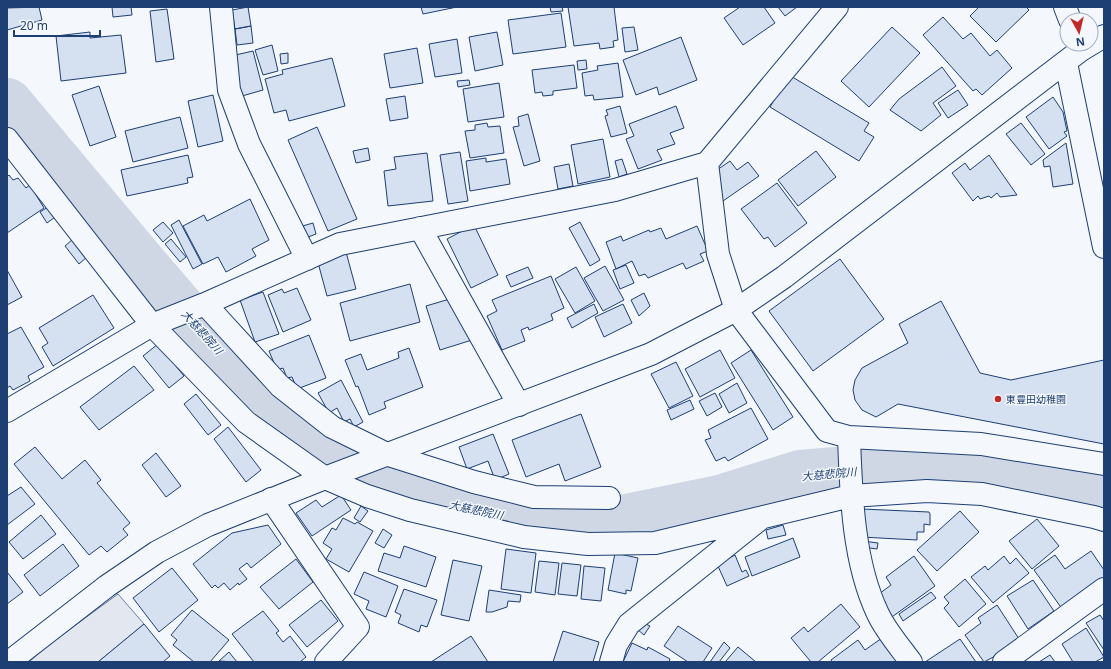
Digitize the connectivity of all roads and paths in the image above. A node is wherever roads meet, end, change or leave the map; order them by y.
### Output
1 (221, 7) edge
2 (838, 7) edge
3 (1076, 52) edge
4 (7, 139) edge
5 (707, 163) junction
6 (420, 228) junction
7 (1104, 247) edge
8 (307, 259) junction
9 (205, 304) junction
10 (736, 310) junction
11 (152, 325) junction
12 (519, 405) junction
13 (7, 411) edge
14 (849, 437) junction
15 (389, 455) junction
16 (1104, 464) edge
17 (324, 478) junction
18 (851, 496) junction
19 (609, 498) dead end
20 (271, 499) junction
21 (764, 516) junction
22 (1104, 520) edge
23 (1104, 589) edge
24 (9, 662) edge
25 (326, 662) edge
26 (611, 662) edge
27 (911, 662) edge
28 (1004, 662) edge

1 - 8 street
2 - 5 street
3 - 7 street
3 - 10 street
4 - 11 street
5 - 6 street
5 - 10 street
6 - 8 street
6 - 12 street
8 - 9 street
9 - 11 street
9 - 15 street
10 - 12 street
10 - 14 street
11 - 13 street
11 - 17 street
12 - 15 street
14 - 16 street
14 - 18 street
15 - 17 street
15 - 19 street
17 - 20 street
17 - 21 street
18 - 21 street
18 - 22 street
18 - 27 street
20 - 24 street
20 - 25 street
21 - 26 street
23 - 28 street

